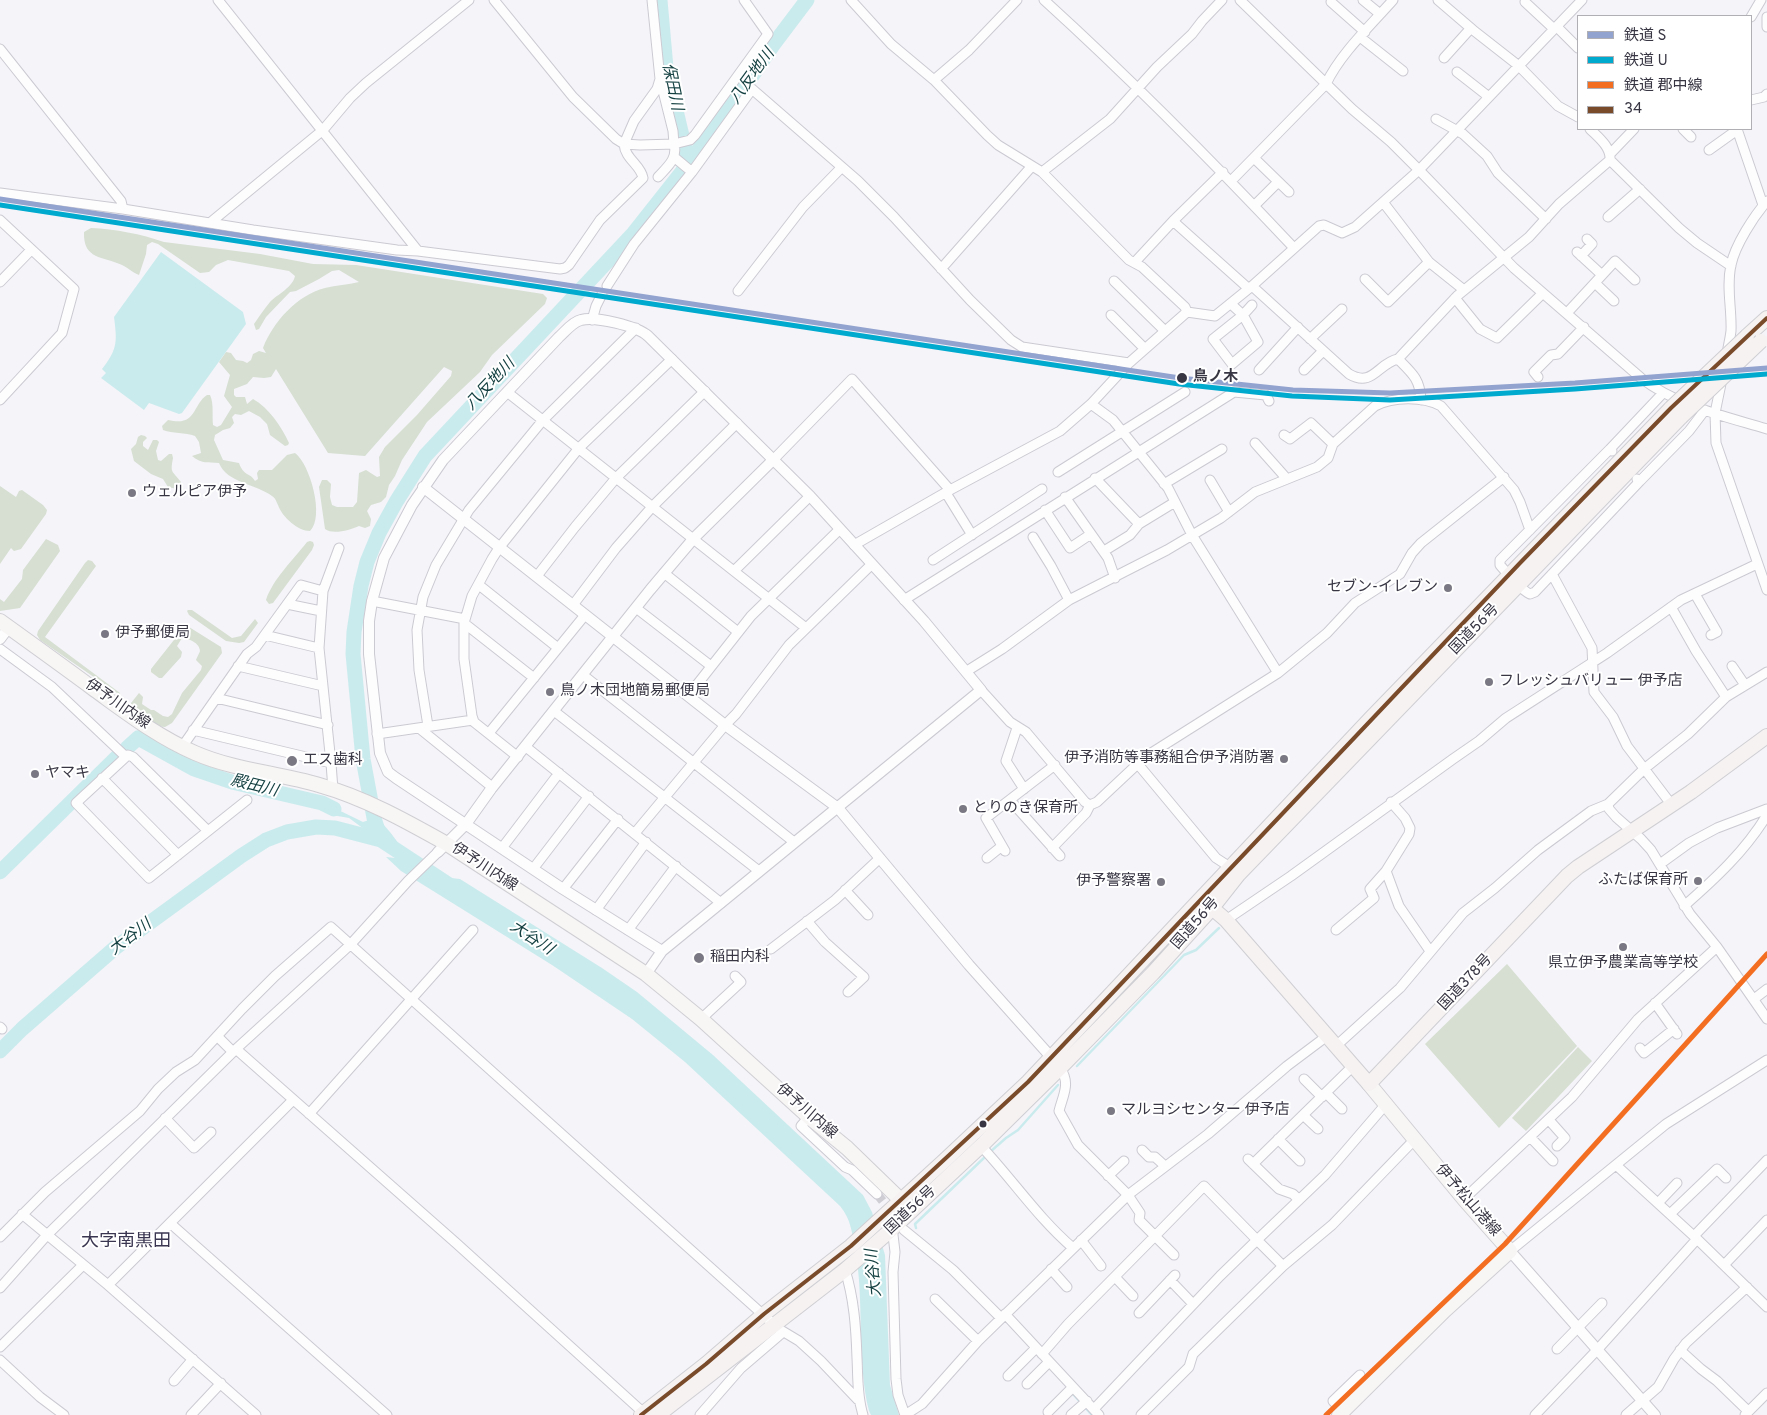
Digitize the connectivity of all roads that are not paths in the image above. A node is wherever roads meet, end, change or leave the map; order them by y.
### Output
1 (218, 0) edge
2 (469, 0) edge
3 (494, 0) edge
4 (652, 0) edge
5 (744, 0) edge
6 (851, 0) edge
7 (1017, 0) edge
8 (1044, 0) edge
9 (1222, 0) edge
10 (1240, 0) edge
11 (1363, 0) edge
12 (1393, 0) edge
13 (1438, 0) edge
14 (1582, 0) edge
15 (1761, 0) edge
16 (1331, 2) dead end
17 (1525, 2) dead end
18 (1380, 14) junction
19 (1752, 15) edge
20 (1767, 17) edge
21 (1767, 27) edge
22 (1470, 28) junction
23 (1556, 28) junction
24 (1363, 34) junction
25 (1577, 47) edge
26 (0, 48) edge
27 (1444, 58) dead end
28 (1519, 66) junction
29 (1403, 70) dead end
30 (1457, 72) dead end
31 (660, 79) junction
32 (934, 80) junction
33 (1326, 84) junction
34 (1138, 89) junction
35 (1767, 94) edge
36 (1489, 97) junction
37 (1752, 100) edge
38 (1577, 116) edge
39 (1436, 120) dead end
40 (323, 130) junction
41 (1458, 130) junction
42 (1591, 130) edge
43 (1633, 130) edge
44 (1684, 130) edge
45 (1737, 130) edge
46 (1690, 137) dead end
47 (624, 144) junction
48 (674, 144) junction
49 (1709, 150) dead end
50 (1610, 156) junction
51 (1254, 158) junction
52 (678, 160) junction
53 (1032, 166) junction
54 (842, 167) junction
55 (1419, 170) junction
56 (691, 171) junction
57 (1042, 172) junction
58 (1222, 172) junction
59 (658, 177) dead end
60 (1231, 180) junction
61 (1278, 182) junction
62 (1640, 189) junction
63 (1289, 192) dead end
64 (0, 193) edge
65 (1383, 202) junction
66 (1254, 206) junction
67 (1764, 207) edge
68 (123, 208) junction
69 (1608, 217) dead end
70 (1546, 219) junction
71 (0, 220) edge
72 (1173, 221) junction
73 (211, 222) junction
74 (1587, 239) dead end
75 (1294, 248) junction
76 (31, 250) junction
77 (418, 251) junction
78 (1504, 258) junction
79 (1135, 262) junction
80 (1429, 262) junction
81 (1730, 266) junction
82 (941, 269) junction
83 (1602, 275) junction
84 (1365, 279) dead end
85 (1635, 280) dead end
86 (1114, 281) dead end
87 (0, 282) edge
88 (1595, 283) junction
89 (1250, 287) junction
90 (1464, 290) junction
91 (738, 291) dead end
92 (1543, 293) junction
93 (1455, 298) junction
94 (1614, 301) dead end
95 (1231, 304) junction
96 (1252, 305) dead end
97 (1342, 309) dead end
98 (1187, 312) junction
99 (1567, 313) junction
100 (1111, 315) dead end
101 (1243, 315) junction
102 (1767, 318) edge
103 (592, 320) junction
104 (1298, 327) junction
105 (636, 328) junction
106 (1584, 328) junction
107 (1165, 331) junction
108 (1730, 334) junction
109 (1310, 339) junction
110 (1765, 341) edge
111 (1145, 349) junction
112 (1323, 351) junction
113 (672, 358) junction
114 (1398, 359) junction
115 (1129, 363) junction
116 (1259, 370) dead end
117 (1304, 370) dead end
118 (1538, 377) dead end
119 (705, 391) junction
120 (507, 392) junction
121 (1185, 392) dead end
122 (1663, 393) junction
123 (0, 400) edge
124 (1421, 400) junction
125 (1269, 401) dead end
126 (1091, 404) junction
127 (1705, 410) junction
128 (1676, 413) junction
129 (1715, 414) junction
130 (544, 420) junction
131 (737, 423) junction
132 (1767, 429) edge
133 (1121, 432) junction
134 (1284, 435) dead end
135 (1256, 443) dead end
136 (1333, 444) junction
137 (579, 448) junction
138 (1222, 449) dead end
139 (1137, 451) junction
140 (774, 459) junction
141 (1058, 472) dead end
142 (1504, 477) junction
143 (616, 478) junction
144 (1095, 478) junction
145 (1287, 479) junction
146 (1210, 480) dead end
147 (1164, 484) junction
148 (423, 488) junction
149 (1042, 489) dead end
150 (948, 491) junction
151 (810, 496) junction
152 (1065, 497) junction
153 (1175, 502) junction
154 (652, 507) junction
155 (1045, 510) junction
156 (1229, 512) junction
157 (464, 518) junction
158 (1139, 524) junction
159 (840, 529) junction
160 (1530, 530) junction
161 (1090, 534) junction
162 (972, 535) junction
163 (1192, 535) junction
164 (1033, 537) dead end
165 (694, 538) junction
166 (854, 545) junction
167 (339, 548) dead end
168 (499, 548) junction
169 (1104, 551) junction
170 (933, 560) dead end
171 (872, 564) junction
172 (1757, 564) junction
173 (734, 570) junction
174 (664, 573) junction
175 (1552, 574) junction
176 (1509, 575) junction
177 (537, 576) junction
178 (1115, 578) junction
179 (479, 585) junction
180 (1519, 585) junction
181 (1767, 590) edge
182 (323, 591) junction
183 (1695, 594) junction
184 (769, 599) junction
185 (904, 600) junction
186 (1069, 600) junction
187 (372, 601) junction
188 (287, 604) junction
189 (573, 605) junction
190 (1671, 607) junction
191 (636, 608) junction
192 (321, 611) junction
193 (420, 611) junction
194 (586, 615) junction
195 (465, 621) junction
196 (4, 624) edge
197 (806, 628) junction
198 (738, 632) junction
199 (265, 635) junction
200 (1711, 635) dead end
201 (613, 637) junction
202 (0, 639) edge
203 (319, 648) junction
204 (558, 648) junction
205 (0, 649) edge
206 (1592, 662) junction
207 (238, 666) junction
208 (711, 666) junction
209 (1732, 666) dead end
210 (967, 671) junction
211 (1767, 672) edge
212 (1278, 673) junction
213 (583, 675) junction
214 (534, 678) junction
215 (323, 686) junction
216 (1745, 686) junction
217 (981, 690) junction
218 (688, 696) junction
219 (1726, 697) junction
220 (216, 698) junction
221 (554, 711) junction
222 (473, 720) junction
223 (328, 725) junction
224 (725, 725) junction
225 (423, 727) junction
226 (1017, 728) junction
227 (193, 730) junction
228 (377, 734) junction
229 (489, 734) junction
230 (1767, 736) edge
231 (182, 747) junction
232 (526, 747) junction
233 (125, 756) junction
234 (518, 757) junction
235 (332, 763) junction
236 (694, 763) junction
237 (1137, 763) junction
238 (1055, 765) junction
239 (1644, 769) junction
240 (559, 773) junction
241 (102, 778) junction
242 (492, 788) junction
243 (1024, 789) junction
244 (333, 790) junction
245 (589, 796) junction
246 (665, 797) junction
247 (247, 800) dead end
248 (1010, 800) junction
249 (1392, 802) junction
250 (1090, 804) junction
251 (1608, 804) junction
252 (1671, 804) junction
253 (838, 808) junction
254 (1767, 809) edge
255 (1767, 815) edge
256 (618, 819) junction
257 (466, 824) junction
258 (208, 831) junction
259 (1632, 831) junction
260 (635, 833) junction
261 (646, 842) junction
262 (794, 842) junction
263 (442, 848) junction
264 (502, 848) junction
265 (1052, 848) junction
266 (178, 855) junction
267 (1060, 856) dead end
268 (880, 858) junction
269 (987, 858) dead end
270 (1660, 864) junction
271 (676, 866) junction
272 (533, 869) junction
273 (759, 871) junction
274 (1234, 871) junction
275 (1386, 872) junction
276 (563, 889) junction
277 (845, 890) junction
278 (721, 902) junction
279 (1206, 903) junction
280 (1684, 906) junction
281 (596, 910) junction
282 (868, 915) dead end
283 (1226, 920) junction
284 (807, 921) junction
285 (473, 930) dead end
286 (628, 930) junction
287 (1336, 930) dead end
288 (350, 945) junction
289 (1717, 947) junction
290 (770, 949) dead end
291 (662, 951) junction
292 (1430, 951) junction
293 (646, 974) junction
294 (734, 976) dead end
295 (1767, 989) edge
296 (848, 992) dead end
297 (1754, 999) junction
298 (411, 1000) junction
299 (1656, 1003) junction
300 (701, 1019) junction
301 (1767, 1019) edge
302 (217, 1036) junction
303 (1331, 1041) junction
304 (1640, 1048) dead end
305 (235, 1050) junction
306 (1051, 1057) junction
307 (1767, 1060) edge
308 (1353, 1066) junction
309 (1060, 1068) junction
310 (1304, 1079) dead end
311 (1369, 1084) junction
312 (1324, 1095) junction
313 (293, 1100) junction
314 (1386, 1104) junction
315 (1342, 1109) dead end
316 (309, 1114) junction
317 (1303, 1115) junction
318 (809, 1117) junction
319 (166, 1118) junction
320 (1549, 1120) junction
321 (1318, 1130) dead end
322 (210, 1137) dead end
323 (1530, 1138) junction
324 (1278, 1139) junction
325 (1415, 1139) junction
326 (981, 1146) junction
327 (1557, 1146) dead end
328 (1142, 1150) dead end
329 (1124, 1160) dead end
330 (1767, 1160) edge
331 (1300, 1161) dead end
332 (1553, 1161) dead end
333 (1616, 1165) junction
334 (1165, 1166) junction
335 (1108, 1176) junction
336 (1726, 1178) dead end
337 (1677, 1183) dead end
338 (877, 1194) tunnel mouth
339 (1128, 1194) junction
340 (1464, 1199) junction
341 (1299, 1200) junction
342 (1658, 1203) junction
343 (890, 1209) junction
344 (911, 1211) junction
345 (22, 1214) junction
346 (1670, 1214) junction
347 (1767, 1220) edge
348 (170, 1223) junction
349 (894, 1231) junction
350 (47, 1235) junction
351 (1155, 1236) junction
352 (0, 1237) edge
353 (1695, 1237) junction
354 (1081, 1240) junction
355 (1257, 1240) junction
356 (1073, 1248) junction
357 (1510, 1251) junction
358 (1174, 1255) dead end
359 (83, 1265) junction
360 (1724, 1265) junction
361 (1101, 1266) dead end
362 (1283, 1266) junction
363 (847, 1268) junction
364 (1051, 1270) junction
365 (1115, 1276) junction
366 (108, 1285) junction
367 (1067, 1287) dead end
368 (1747, 1287) junction
369 (0, 1288) edge
370 (1132, 1296) dead end
371 (935, 1299) dead end
372 (1765, 1302) edge
373 (1602, 1303) dead end
374 (1193, 1304) junction
375 (1144, 1311) dead end
376 (764, 1314) junction
377 (1003, 1316) junction
378 (1578, 1326) junction
379 (779, 1328) junction
380 (978, 1341) junction
381 (0, 1347) edge
382 (1557, 1349) dead end
383 (1598, 1349) junction
384 (1680, 1350) junction
385 (1039, 1351) junction
386 (193, 1358) junction
387 (0, 1360) edge
388 (1049, 1362) junction
389 (1010, 1369) dead end
390 (1360, 1376) dead end
391 (174, 1381) dead end
392 (221, 1383) junction
393 (1027, 1384) dead end
394 (1073, 1387) junction
395 (1767, 1393) edge
396 (858, 1400) junction
397 (1642, 1400) junction
398 (1087, 1402) junction
399 (1048, 1412) dead end
400 (1097, 1412) edge
401 (1341, 1413) edge
402 (644, 1414) edge
403 (1747, 1414) edge
404 (64, 1415) edge
405 (191, 1415) edge
406 (256, 1415) edge
407 (387, 1415) edge
408 (658, 1415) edge
409 (700, 1415) edge
410 (863, 1415) edge
411 (905, 1415) edge
412 (1072, 1415) edge
413 (1141, 1415) edge
414 (1535, 1415) edge
415 (1626, 1415) edge
416 (1655, 1415) edge

1 - 40 street
2 - 40 street
3 - 47 street
4 - 31 street
5 - 48 street
6 - 32 street
7 - 32 street
8 - 34 street
9 - 34 street
10 - 33 street
11 - 18 street
12 - 18 street
13 - 22 street
14 - 23 street
15 - 19 street
16 - 24 street
17 - 23 street
18 - 24 street
20 - 21 street
22 - 27 street
22 - 28 street
23 - 25 street
23 - 28 street
24 - 29 street
24 - 33 street
26 - 68 street
28 - 36 street
28 - 38 street
30 - 36 street
31 - 47 street
31 - 48 street
32 - 53 street
33 - 51 street
33 - 55 street
34 - 57 street
34 - 58 street
35 - 37 street
36 - 41 street
39 - 41 street
40 - 73 street
40 - 77 street
41 - 55 street
41 - 70 street
42 - 50 street
43 - 50 street
44 - 46 street
45 - 49 street
45 - 67 street
47 - 48 street
47 - 77 street
48 - 52 street
50 - 62 street
50 - 70 street
51 - 60 street
51 - 61 street
52 - 56 street
52 - 59 street
53 - 57 street
53 - 82 street
54 - 56 street
54 - 82 street
54 - 91 street
55 - 65 street
55 - 78 street
56 - 103 street
57 - 79 street
58 - 60 street
58 - 72 street
60 - 66 street
61 - 63 street
61 - 66 street
62 - 69 street
62 - 81 street
64 - 68 street
65 - 75 street
65 - 80 street
66 - 75 street
67 - 81 street
68 - 73 street
70 - 78 street
71 - 76 street
72 - 79 street
72 - 89 street
73 - 77 street
74 - 83 street
75 - 89 street
76 - 87 street
76 - 123 street
78 - 90 street
78 - 92 street
79 - 98 street
80 - 84 street
80 - 90 street
81 - 108 street
82 - 115 street
83 - 85 street
83 - 88 street
86 - 107 street
88 - 94 street
88 - 99 street
89 - 95 street
89 - 104 street
90 - 93 street
92 - 93 street
92 - 99 street
93 - 114 street
95 - 98 street
95 - 101 street
96 - 101 street
97 - 109 street
98 - 107 street
99 - 106 street
100 - 111 street
101 - 101 street
102 - 128 highway, 国道56号, bridge
103 - 105 street
103 - 120 street
104 - 109 street
104 - 116 street
105 - 113 street
105 - 130 street
106 - 118 street
106 - 122 street
107 - 111 street
108 - 110 street
108 - 129 street
109 - 112 street
110 - 128 highway, 国道56号, bridge
111 - 115 street
112 - 114 street
112 - 117 street
113 - 119 street
113 - 137 street
114 - 124 street
115 - 126 street
119 - 131 street
119 - 143 street
120 - 130 street
120 - 148 street
121 - 133 street
122 - 127 street
122 - 160 street
124 - 136 street
124 - 142 street
125 - 139 street
126 - 133 street
126 - 150 street
127 - 129 street
127 - 175 street
128 - 176 highway, 国道56号
128 - 180 highway, 国道56号
129 - 132 street
129 - 172 street
130 - 137 street
130 - 157 street
131 - 140 street
131 - 154 street
133 - 139 street
133 - 141 street
134 - 136 street
135 - 145 street
136 - 145 street
137 - 143 street
137 - 168 street
138 - 147 street
139 - 144 street
139 - 147 street
140 - 150 street
140 - 151 street
140 - 165 street
142 - 160 street
142 - 212 street
143 - 154 street
143 - 177 street
144 - 152 street
144 - 158 street
145 - 156 street
146 - 156 street
147 - 153 street
148 - 157 street
148 - 187 street
149 - 162 street
150 - 162 street
150 - 166 street
151 - 159 street
151 - 173 street
152 - 155 street
152 - 161 street
153 - 158 street
153 - 163 street
154 - 165 street
154 - 189 street
155 - 161 street
155 - 185 street
156 - 163 street
157 - 168 street
157 - 193 street
158 - 169 street
159 - 166 street
159 - 184 street
160 - 176 street
161 - 169 street
162 - 170 street
163 - 178 street
163 - 212 street
164 - 186 street
165 - 173 street
165 - 174 street
166 - 171 street
167 - 182 street
168 - 177 street
168 - 179 street
169 - 178 street
171 - 185 street
171 - 197 street
172 - 181 street
172 - 183 street
173 - 184 street
174 - 191 street
174 - 198 street
175 - 180 street
175 - 206 street
176 - 180 street
176 - 274 highway, 国道56号
177 - 189 street
178 - 186 street
179 - 195 street
179 - 204 street
180 - 274 highway, 国道56号
182 - 188 street
182 - 192 street
183 - 190 street
183 - 200 street
184 - 197 street
184 - 198 street
185 - 210 street
186 - 210 street
187 - 193 street
187 - 228 street
188 - 192 street
188 - 199 street
189 - 194 street
190 - 206 street
190 - 219 street
191 - 201 street
191 - 208 street
192 - 203 street
193 - 195 street
193 - 225 street
194 - 201 street
194 - 204 street
195 - 214 street
195 - 222 street
196 - 202 street
196 - 231 main road, 伊予川内線
197 - 224 street
198 - 208 street
199 - 203 street
199 - 207 street
201 - 213 street
201 - 218 street
203 - 215 street
204 - 214 street
205 - 233 street
206 - 239 street
206 - 249 street
207 - 215 street
207 - 220 street
208 - 218 street
209 - 216 street
210 - 217 street
211 - 216 street
212 - 237 street
213 - 221 street
213 - 236 street
214 - 229 street
215 - 223 street
216 - 219 street
217 - 226 street
217 - 253 street
218 - 224 street
219 - 239 street
220 - 223 street
220 - 227 street
221 - 232 street
221 - 246 street
222 - 225 street
222 - 229 street
223 - 235 street
224 - 236 street
224 - 253 street
225 - 228 street
225 - 242 street
226 - 238 street
226 - 243 street
227 - 231 street
227 - 235 street
228 - 257 street
229 - 234 street
230 - 252 highway, 国道378号
231 - 244 main road, 伊予川内線
232 - 234 street
232 - 240 street
233 - 241 street
233 - 258 street
234 - 242 street
235 - 244 street
236 - 246 street
236 - 262 street
237 - 250 street
237 - 274 street
238 - 243 street
238 - 250 street
239 - 251 street
239 - 252 street
240 - 245 street
240 - 264 street
241 - 266 street
241 - 266 street
242 - 257 street
243 - 248 street
244 - 263 main road, 伊予川内線
245 - 256 street
245 - 272 street
246 - 260 street
246 - 273 street
247 - 258 street
248 - 265 street
248 - 269 street
249 - 275 street
249 - 283 street
250 - 265 street
251 - 259 street
251 - 292 street
252 - 259 highway, 国道378号
253 - 262 street
253 - 268 street
254 - 270 street
255 - 280 street
256 - 260 street
256 - 276 street
257 - 263 street
257 - 264 street
258 - 266 street
259 - 270 street
259 - 311 highway, 国道378号
260 - 261 street
261 - 271 street
261 - 281 street
262 - 273 street
263 - 288 street
263 - 293 main road, 伊予川内線
264 - 272 street
265 - 267 street
268 - 277 street
268 - 306 street
270 - 280 street
271 - 278 street
271 - 286 street
272 - 276 street
273 - 278 street
274 - 279 highway, 国道56号
275 - 287 street
275 - 292 street
276 - 281 street
277 - 282 street
277 - 284 street
278 - 291 street
279 - 283 highway
279 - 306 highway, 国道56号
279 - 309 highway, 国道56号
280 - 289 street
281 - 286 street
283 - 303 highway
284 - 290 street
284 - 296 street
285 - 298 street
286 - 291 street
288 - 298 street
288 - 302 street
288 - 305 street
289 - 297 street
289 - 299 street
291 - 293 street
292 - 303 street
293 - 300 main road, 伊予川内線
294 - 300 street
295 - 297 street
297 - 301 street
298 - 316 street
298 - 376 street
299 - 304 street
299 - 320 street
300 - 318 main road, 伊予川内線
302 - 305 street
302 - 345 street
303 - 308 highway
303 - 334 street
305 - 313 street
305 - 319 street
306 - 309 highway
306 - 343 highway, 国道56号
307 - 333 street
308 - 311 highway
308 - 312 street
309 - 326 highway, 国道56号
309 - 335 street
310 - 312 street
311 - 314 main road, 伊予松山港線
312 - 315 street
312 - 317 street
313 - 316 street
313 - 348 street
314 - 325 main road, 伊予松山港線
314 - 341 street
316 - 402 street
317 - 321 street
317 - 324 street
318 - 338 street
318 - 343 main road, 伊予川内線
319 - 322 street
319 - 350 street
320 - 323 street
320 - 327 street
323 - 332 street
323 - 340 street
324 - 331 street
324 - 341 street
325 - 340 main road, 伊予松山港線
325 - 362 street
326 - 344 highway, 国道56号
326 - 356 street
328 - 334 street
329 - 335 street
330 - 353 street
333 - 342 street
333 - 357 street
334 - 339 street
335 - 339 street
336 - 346 street
337 - 342 street
339 - 351 street
339 - 354 street
340 - 357 main road, 伊予松山港線
341 - 355 street
342 - 346 street
343 - 344 main road, 伊予川内線
343 - 349 street
343 - 376 highway, 国道56号
344 - 349 highway, 国道56号
345 - 350 street
345 - 352 street
346 - 353 street
347 - 360 street
348 - 366 street
348 - 407 street
349 - 363 highway, 国道56号
349 - 377 street
349 - 411 street
350 - 359 street
350 - 369 street
351 - 355 street
351 - 358 street
351 - 365 street
353 - 360 street
353 - 383 street
354 - 356 street
354 - 361 street
355 - 362 street
355 - 374 street
356 - 364 street
357 - 378 street
357 - 401 main road, 伊予松山港線
359 - 366 street
359 - 381 street
360 - 368 street
362 - 413 street
363 - 379 highway, 国道56号
363 - 396 street
364 - 367 street
364 - 377 street
365 - 370 street
365 - 385 street
366 - 386 street
368 - 372 street
368 - 384 street
371 - 380 street
373 - 378 street
374 - 375 street
374 - 400 street
376 - 379 street
376 - 402 highway, 国道56号
377 - 380 street
377 - 385 street
378 - 382 street
378 - 383 street
379 - 396 street
379 - 408 highway, 国道56号
379 - 409 street
380 - 411 street
383 - 397 street
383 - 414 street
384 - 397 street
384 - 403 street
385 - 388 street
385 - 389 street
386 - 391 street
386 - 392 street
387 - 404 street
388 - 393 street
388 - 394 street
390 - 401 street
392 - 405 street
392 - 406 street
394 - 398 street
394 - 399 street
395 - 403 street
396 - 410 street
397 - 415 street
397 - 416 street
398 - 400 street
398 - 412 street

